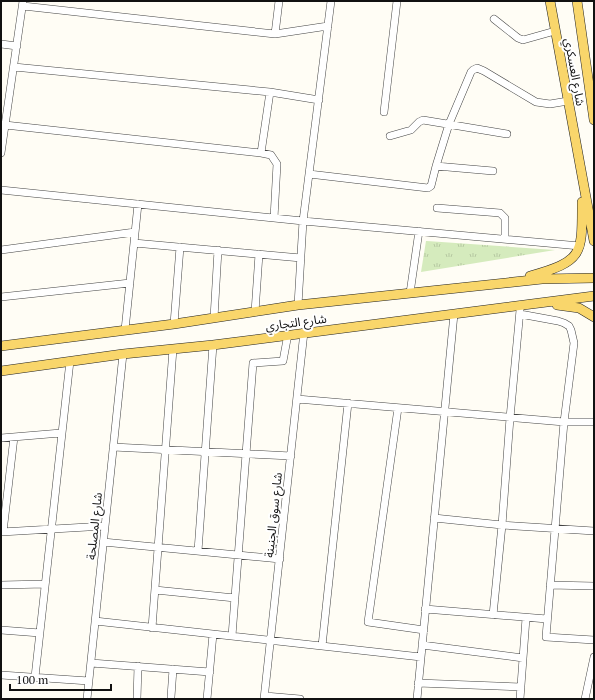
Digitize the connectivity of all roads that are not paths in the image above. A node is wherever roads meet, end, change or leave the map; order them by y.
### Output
1 (279, 1) edge
2 (331, 1) edge
3 (398, 1) edge
4 (550, 1) edge
5 (576, 1) edge
6 (23, 4) edge
7 (494, 19) dead end
8 (328, 26) junction
9 (555, 31) junction
10 (275, 34) junction
11 (1, 44) edge
12 (17, 46) junction
13 (14, 67) junction
14 (270, 92) junction
15 (319, 100) junction
16 (568, 101) junction
17 (4, 109) edge
18 (384, 112) dead end
19 (594, 120) edge
20 (449, 124) junction
21 (5, 125) junction
22 (506, 134) dead end
23 (390, 136) dead end
24 (261, 152) junction
25 (1, 153) edge
26 (436, 166) junction
27 (494, 171) dead end
28 (309, 174) junction
29 (582, 178) junction
30 (1, 190) edge
31 (138, 204) junction
32 (437, 208) dead end
33 (274, 218) junction
34 (303, 221) junction
35 (419, 231) junction
36 (135, 232) junction
37 (505, 239) junction
38 (594, 241) edge
39 (134, 243) junction
40 (580, 246) junction
41 (180, 247) junction
42 (1, 250) edge
43 (218, 250) junction
44 (259, 254) junction
45 (301, 258) junction
46 (594, 278) edge
47 (130, 283) junction
48 (506, 283) junction
49 (410, 293) junction
50 (594, 296) edge
51 (1, 297) edge
52 (540, 303) junction
53 (298, 305) junction
54 (520, 310) junction
55 (255, 312) junction
56 (454, 314) junction
57 (594, 317) edge
58 (214, 318) junction
59 (174, 324) junction
60 (125, 330) junction
61 (304, 332) junction
62 (288, 334) junction
63 (213, 345) junction
64 (1, 346) edge
65 (174, 349) junction
66 (123, 354) junction
67 (70, 361) junction
68 (1, 370) edge
69 (297, 399) junction
70 (348, 403) junction
71 (398, 408) junction
72 (444, 412) junction
73 (510, 418) junction
74 (564, 422) junction
75 (594, 422) edge
76 (62, 433) junction
77 (1, 438) edge
78 (14, 438) junction
79 (113, 447) junction
80 (166, 449) junction
81 (205, 451) junction
82 (246, 454) junction
83 (291, 456) junction
84 (434, 518) junction
85 (502, 525) junction
86 (105, 526) junction
87 (51, 529) junction
88 (555, 529) junction
89 (2, 532) edge
90 (594, 532) edge
91 (103, 542) junction
92 (158, 547) junction
93 (198, 551) junction
94 (238, 555) junction
95 (280, 559) junction
96 (45, 584) junction
97 (550, 584) junction
98 (1, 585) edge
99 (594, 586) edge
100 (155, 590) junction
101 (235, 598) junction
102 (425, 609) junction
103 (492, 615) junction
104 (526, 618) junction
105 (547, 619) junction
106 (95, 621) junction
107 (152, 628) junction
108 (1, 630) edge
109 (424, 630) junction
110 (40, 633) junction
111 (212, 634) junction
112 (232, 636) junction
113 (594, 640) edge
114 (271, 641) junction
115 (422, 645) junction
116 (322, 646) junction
117 (421, 657) junction
118 (594, 657) edge
119 (523, 658) junction
120 (91, 663) junction
121 (138, 666) junction
122 (173, 669) junction
123 (210, 672) junction
124 (1, 675) edge
125 (35, 677) junction
126 (89, 681) junction
127 (418, 683) junction
128 (521, 687) junction
129 (171, 697) dead end
130 (265, 698) edge
131 (87, 699) edge
132 (138, 699) edge
133 (207, 699) edge
134 (300, 699) edge
135 (417, 699) edge
136 (520, 699) edge
137 (585, 699) edge

1 - 10 street
2 - 8 street
3 - 18 street
4 - 9 main road, شارع العسكري
5 - 19 main road, شارع العسكري
6 - 10 street
6 - 12 street
7 - 9 street
8 - 10 street
8 - 15 street
9 - 16 main road, شارع العسكري
11 - 12 street
12 - 13 street
13 - 14 street
13 - 17 street
14 - 15 street
14 - 24 street
15 - 28 street
16 - 20 street
16 - 29 main road, شارع العسكري
17 - 21 street
20 - 22 street
20 - 23 street
20 - 26 street
21 - 24 street
21 - 25 street
24 - 33 street
26 - 27 street
26 - 28 street
28 - 34 street
29 - 38 main road, شارع العسكري
29 - 40 main road
30 - 31 street
31 - 33 street
31 - 36 street
32 - 37 street
33 - 34 street
34 - 35 street
34 - 45 street
35 - 37 street
35 - 49 street
36 - 39 street
36 - 42 street
37 - 40 street
39 - 41 street
39 - 47 street
40 - 48 main road
41 - 43 street
41 - 59 street
43 - 44 street
43 - 58 street
44 - 45 street
44 - 55 street
45 - 53 street
46 - 48 main road, شارع التجاري
47 - 51 street
47 - 60 street
48 - 49 main road, شارع التجاري
49 - 53 main road, شارع التجاري
50 - 52 main road, شارع التجاري
52 - 54 main road, شارع التجاري
52 - 57 main road
53 - 55 main road, شارع التجاري
54 - 56 main road, شارع التجاري
54 - 73 street
54 - 74 street
55 - 58 main road, شارع التجاري
56 - 61 main road, شارع التجاري
56 - 72 street
58 - 59 main road, شارع التجاري
59 - 60 main road, شارع التجاري
60 - 64 main road, شارع التجاري
61 - 62 main road, شارع التجاري
61 - 69 street, شارع سوق الجنينة
62 - 63 main road, شارع التجاري
62 - 82 street
63 - 65 main road, شارع التجاري
63 - 81 street
65 - 66 main road, شارع التجاري
65 - 80 street
66 - 67 main road, شارع التجاري
66 - 79 street, شارع المصلحة
67 - 68 main road, شارع التجاري
67 - 76 street
69 - 70 street
69 - 83 street, شارع سوق الجنينة
70 - 71 street
70 - 116 street
71 - 72 street
71 - 109 street
72 - 73 street
72 - 84 street
73 - 74 street
73 - 85 street
74 - 75 street
74 - 88 street
76 - 78 street
76 - 87 street
77 - 78 street
78 - 89 street
79 - 80 street
79 - 86 street, شارع المصلحة
80 - 81 street
80 - 92 street
81 - 82 street
81 - 93 street
82 - 83 street
82 - 94 street
83 - 95 street, شارع سوق الجنينة
84 - 85 street
84 - 102 street
85 - 88 street
85 - 103 street
86 - 87 street
86 - 91 street, شارع المصلحة
87 - 89 street
87 - 96 street
88 - 90 street
88 - 97 street
91 - 92 street
91 - 106 street, شارع المصلحة
92 - 93 street
92 - 100 street
93 - 94 street
94 - 95 street
94 - 101 street
95 - 114 street, شارع سوق الجنينة
96 - 98 street
96 - 110 street
97 - 99 street
97 - 105 street
100 - 101 street
100 - 107 street
101 - 112 street
102 - 103 street
102 - 109 street
103 - 104 street
104 - 105 street
104 - 119 street
105 - 113 street
106 - 107 street
106 - 120 street, شارع المصلحة
107 - 111 street
108 - 110 street
109 - 115 street
110 - 125 street
111 - 112 street
111 - 123 street
112 - 114 street
114 - 116 street
114 - 130 street, شارع سوق الجنينة
115 - 117 street
115 - 119 street
116 - 117 street
117 - 127 street
118 - 137 street
119 - 128 street
120 - 121 street
120 - 126 street, شارع المصلحة
121 - 122 street
121 - 132 street
122 - 123 street
122 - 129 street
123 - 133 street
124 - 125 street
125 - 126 street
126 - 131 street, شارع المصلحة
127 - 128 street
127 - 135 street
128 - 136 street
130 - 134 street

